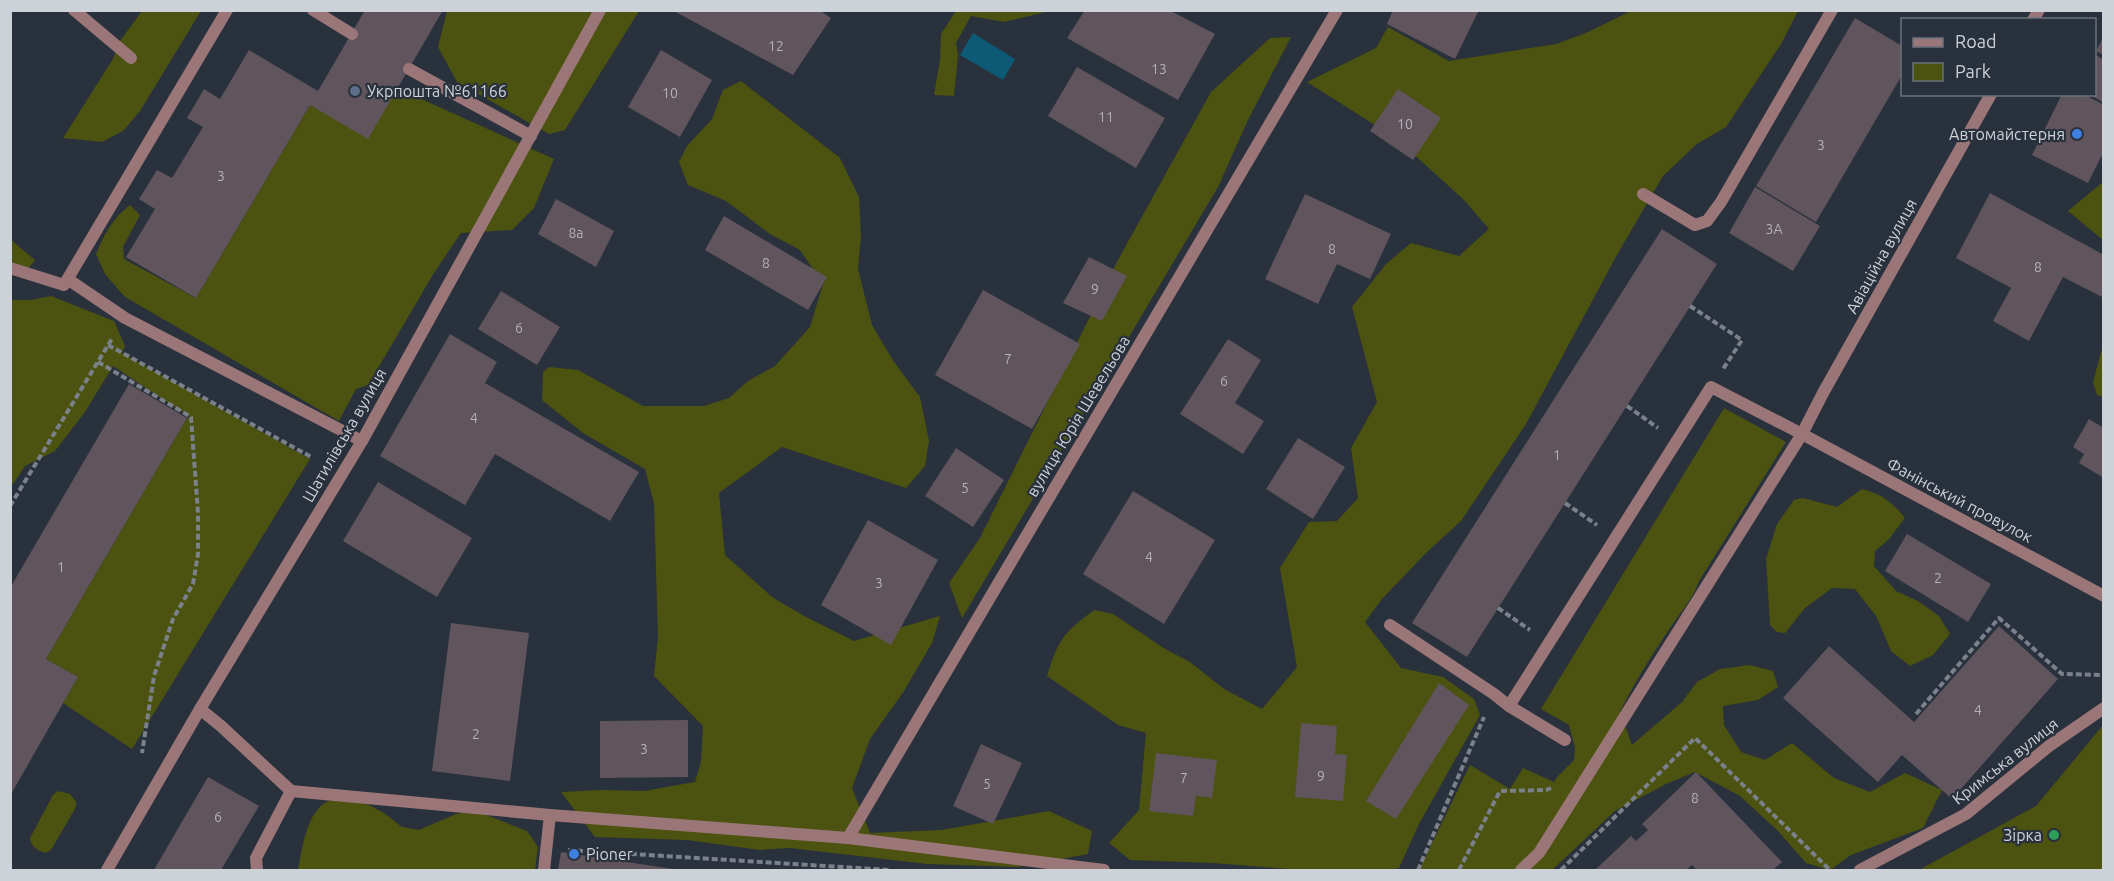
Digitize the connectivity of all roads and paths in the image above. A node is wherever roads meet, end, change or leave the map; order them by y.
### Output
1 (74, 10) edge
2 (227, 10) edge
3 (313, 10) edge
4 (600, 10) edge
5 (1337, 10) edge
6 (1832, 10) edge
7 (351, 34) dead end
8 (131, 57) dead end
9 (409, 69) dead end
10 (1990, 96) edge
11 (531, 136) junction
12 (1643, 194) dead end
13 (10, 268) edge
14 (69, 280) junction
15 (1690, 306) dead end
16 (125, 318) junction
17 (108, 345) junction
18 (98, 362) junction
19 (1711, 387) junction
20 (1627, 406) dead end
21 (1802, 434) junction
22 (362, 441) junction
23 (1677, 442) junction
24 (313, 458) dead end
25 (1565, 503) dead end
26 (10, 506) edge
27 (1616, 538) junction
28 (2103, 596) edge
29 (1498, 608) dead end
30 (1390, 625) dead end
31 (1549, 644) junction
32 (2103, 675) edge
33 (1494, 694) junction
34 (1509, 706) junction
35 (2103, 708) edge
36 (200, 709) junction
37 (1916, 714) dead end
38 (1565, 740) dead end
39 (142, 753) dead end
40 (1589, 775) junction
41 (291, 791) junction
42 (550, 815) junction
43 (848, 838) junction
44 (547, 849) junction
45 (107, 870) edge
46 (257, 870) edge
47 (544, 870) edge
48 (897, 870) edge
49 (1104, 870) edge
50 (1418, 870) edge
51 (1459, 870) edge
52 (1521, 870) edge
53 (1561, 870) edge
54 (1830, 870) edge
55 (1860, 870) edge

1 - 8 street
2 - 14 street
3 - 7 street
4 - 11 street, Шатилівська вулиця
5 - 43 street, вулиця Юрія Шевельова
6 - 12 street
9 - 11 street
10 - 21 street, Авіаційна вулиця
11 - 22 street, Шатилівська вулиця
13 - 14 street
14 - 16 street
15 - 19 path
16 - 17 path
16 - 22 street
17 - 18 path
17 - 24 path
18 - 26 path
18 - 39 path
19 - 21 street, Фанінський провулок
19 - 23 street
20 - 23 path
21 - 28 street, Фанінський провулок
21 - 40 street, Авіаційна вулиця
22 - 36 street, Шатилівська вулиця
23 - 27 street
25 - 27 path
27 - 31 street
29 - 31 path
30 - 33 street
31 - 34 street
32 - 37 path
33 - 34 street
33 - 50 path
34 - 38 street
35 - 55 street, Кримська вулиця
36 - 41 street
36 - 45 street, Шатилівська вулиця
40 - 51 path
40 - 52 street, Авіаційна вулиця
41 - 42 street
41 - 46 street
42 - 43 street
42 - 44 street
43 - 49 street
44 - 47 street
44 - 48 path
53 - 54 path

